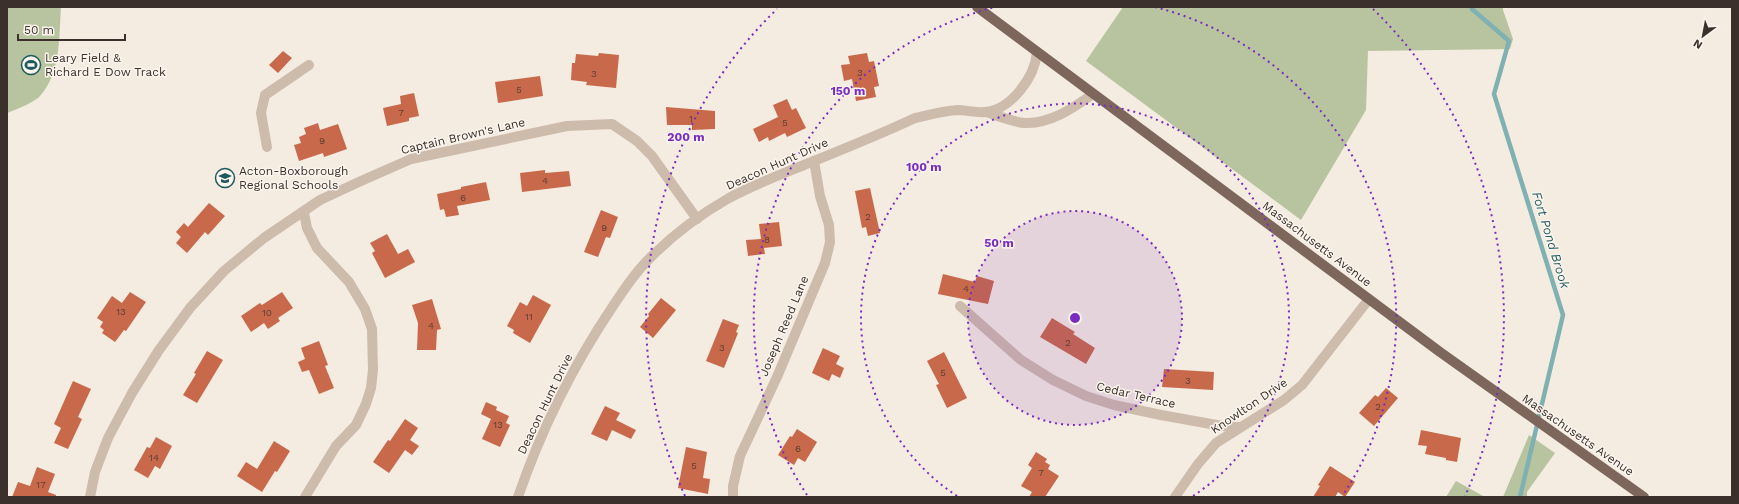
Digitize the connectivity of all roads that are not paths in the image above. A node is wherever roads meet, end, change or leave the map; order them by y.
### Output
1 (978, 7) edge
2 (1037, 52) junction
3 (309, 64) dead end
4 (1093, 94) junction
5 (986, 112) junction
6 (267, 147) dead end
7 (814, 161) junction
8 (304, 213) junction
9 (697, 219) junction
10 (1369, 299) junction
11 (960, 306) dead end
12 (1239, 428) junction
13 (90, 497) edge
14 (305, 497) edge
15 (518, 497) edge
16 (734, 497) edge
17 (1175, 497) edge
18 (1644, 497) edge

1 - 2 main road, Massachusetts Avenue
2 - 4 main road, Massachusetts Avenue
2 - 5 street, Deacon Hunt Drive
3 - 6 street
4 - 5 street, Deacon Hunt Drive
4 - 10 main road, Massachusetts Avenue
5 - 7 street, Deacon Hunt Drive
7 - 9 street, Deacon Hunt Drive
7 - 16 street, Joseph Reed Lane
8 - 9 street, Captain Brown's Lane
8 - 13 street, Captain Brown's Lane
8 - 14 street
9 - 15 street, Deacon Hunt Drive
10 - 12 street, Knowlton Drive
10 - 18 main road, Massachusetts Avenue
11 - 12 street, Cedar Terrace
12 - 17 street, Knowlton Drive

